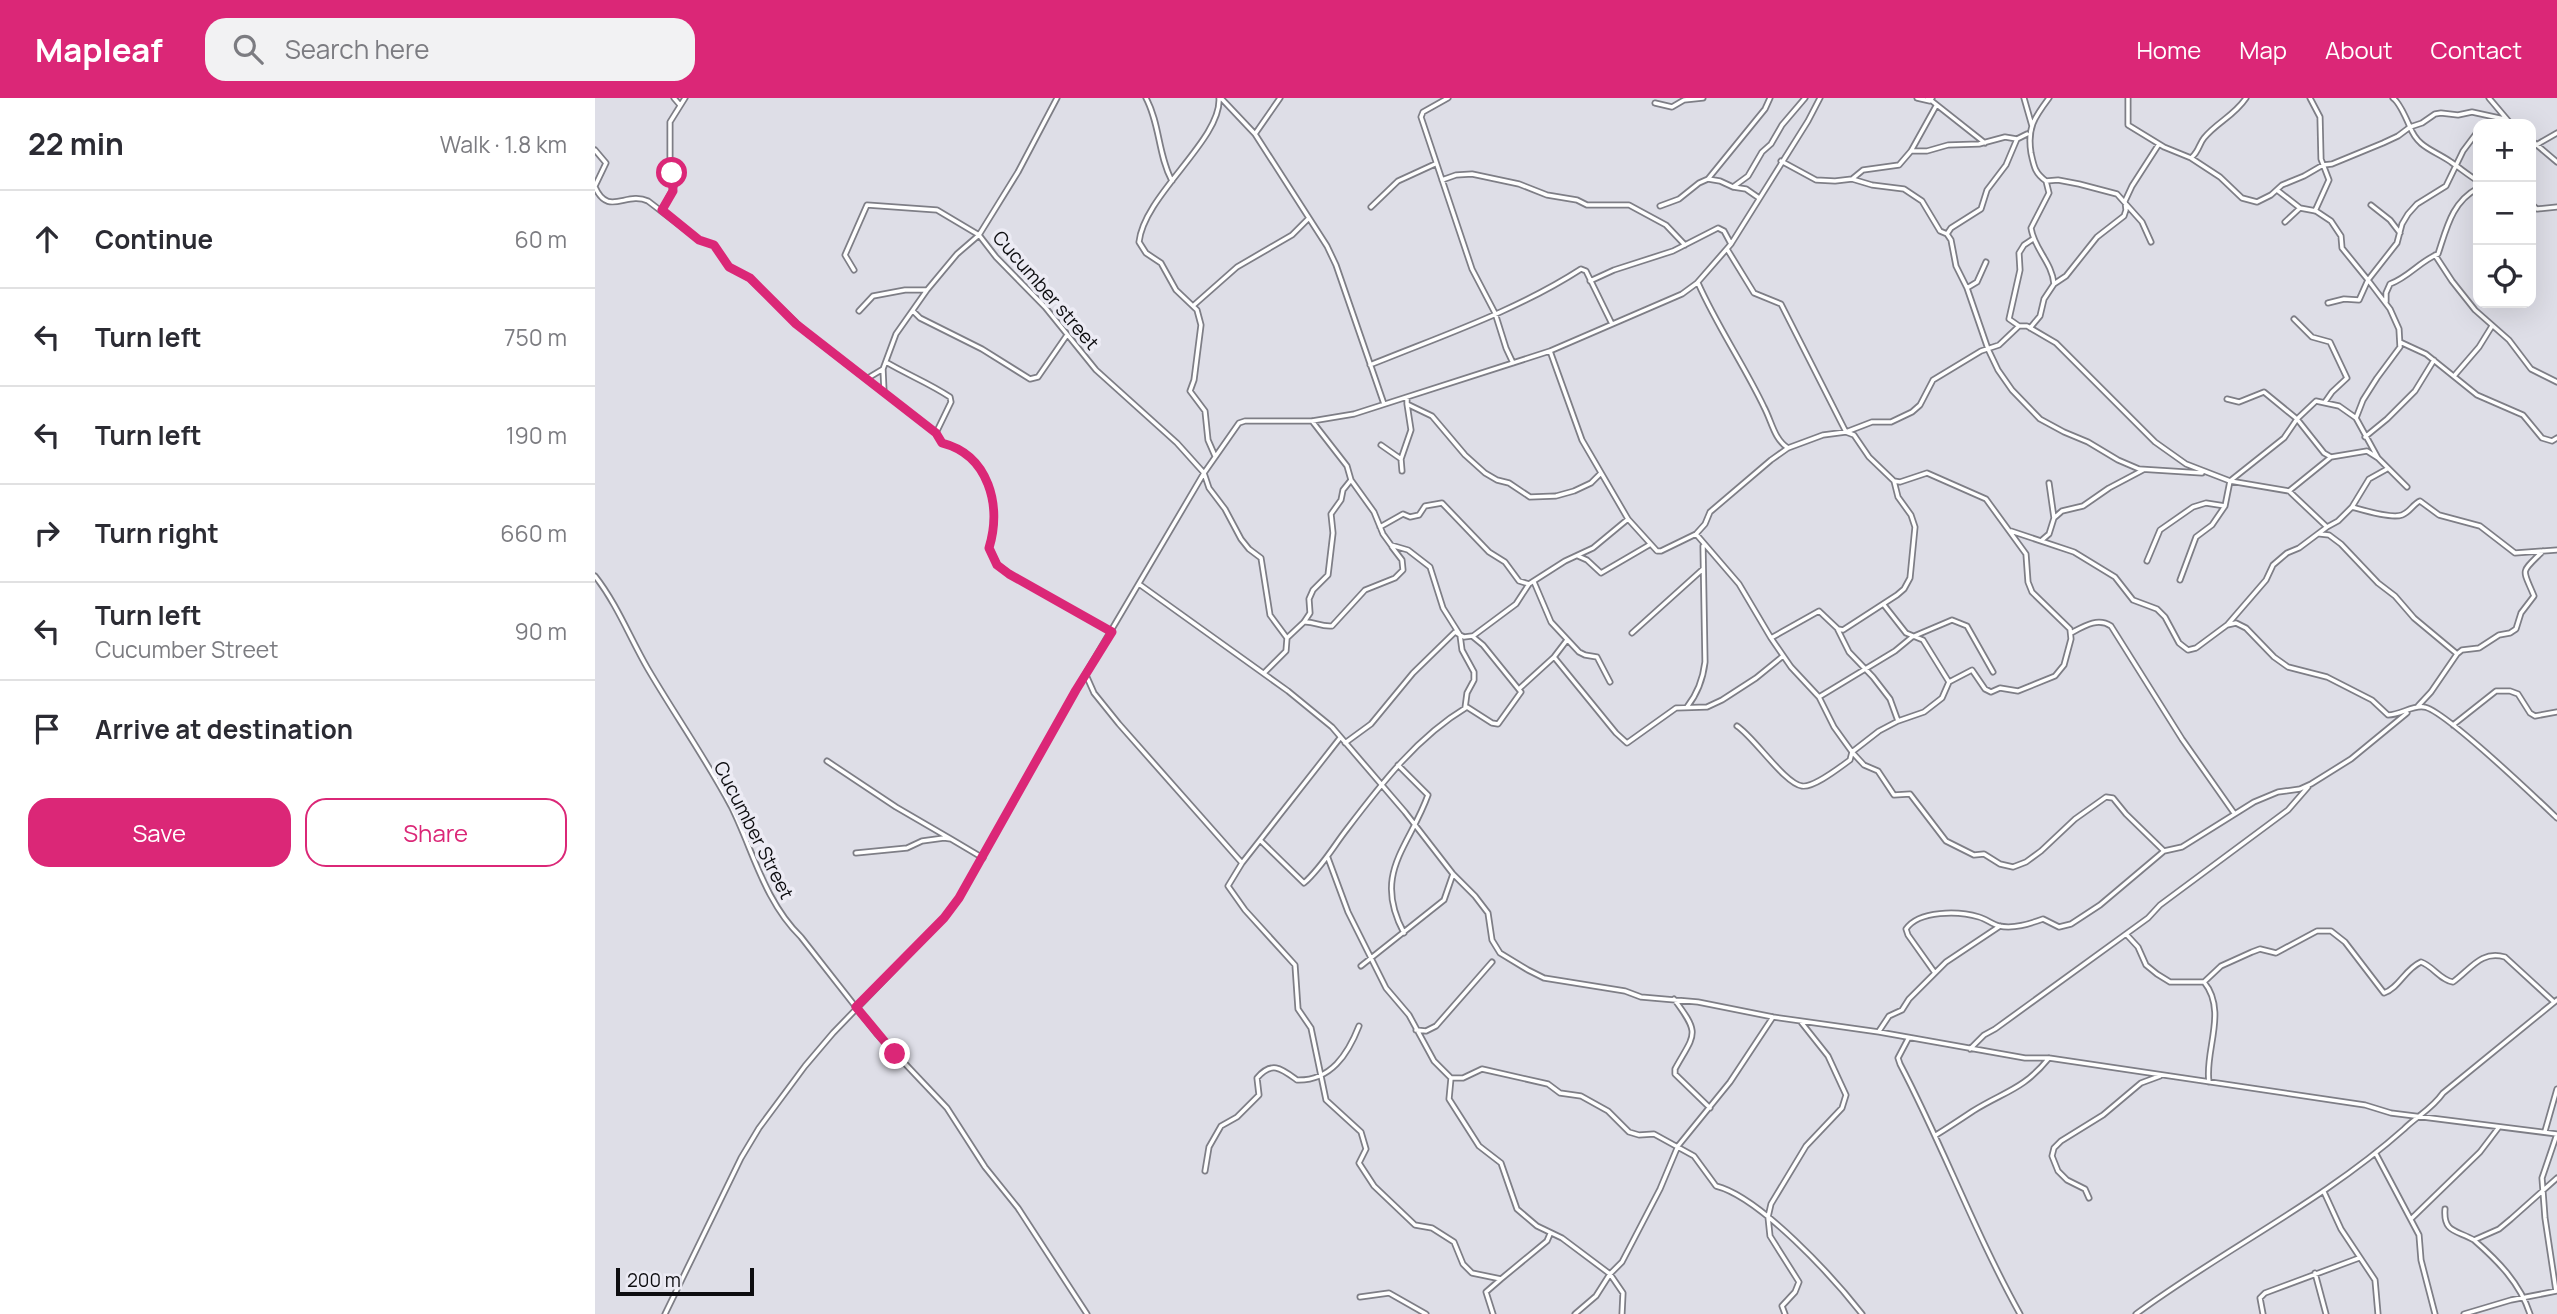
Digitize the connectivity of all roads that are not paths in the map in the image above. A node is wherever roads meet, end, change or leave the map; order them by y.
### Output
1 (674, 98) edge
2 (685, 98) edge
3 (1056, 98) edge
4 (1146, 98) edge
5 (1220, 98) edge
6 (1280, 98) edge
7 (1448, 98) edge
8 (1703, 98) edge
9 (1770, 98) edge
10 (1805, 98) edge
11 (1820, 98) edge
12 (1917, 98) edge
13 (2024, 98) edge
14 (2049, 98) edge
15 (2128, 98) edge
16 (2246, 98) edge
17 (2310, 98) edge
18 (2393, 98) edge
19 (2489, 98) edge
20 (1930, 99) edge
21 (1655, 103) dead end
22 (680, 105) junction
23 (1936, 106) junction
24 (2489, 117) joint
25 (2504, 119) joint
26 (2410, 127) junction
27 (2032, 128) junction
28 (2557, 133) edge
29 (1255, 134) junction
30 (2028, 134) junction
31 (2473, 138) edge
32 (2017, 139) junction
33 (1985, 143) junction
34 (2159, 144) junction
35 (2537, 146) joint
36 (595, 150) edge
37 (1911, 151) junction
38 (2191, 158) junction
39 (1781, 161) junction
40 (2557, 162) edge
41 (1435, 164) junction
42 (2323, 164) junction
43 (2456, 167) junction
44 (2473, 178) edge
45 (1708, 179) junction
46 (1852, 179) junction
47 (1442, 180) junction
48 (1172, 181) junction
49 (2046, 181) junction
50 (595, 186) edge
51 (1733, 187) junction
52 (2277, 190) junction
53 (2473, 191) edge
54 (1759, 198) junction
55 (2125, 201) junction
56 (2371, 205) dead end
57 (1660, 206) dead end
58 (1371, 207) dead end
59 (2300, 208) junction
60 (2536, 208) edge
61 (2557, 208) edge
62 (662, 210) junction
63 (2315, 211) junction
64 (1309, 218) junction
65 (2285, 222) dead end
66 (2400, 233) junction
67 (1947, 234) junction
68 (979, 235) junction
69 (2033, 238) junction
70 (2151, 242) dead end
71 (1731, 244) junction
72 (1685, 245) junction
73 (1727, 249) junction
74 (2435, 255) junction
75 (1986, 262) dead end
76 (854, 270) dead end
77 (2368, 280) junction
78 (1590, 281) junction
79 (1697, 282) junction
80 (2054, 284) junction
81 (1968, 288) junction
82 (927, 290) junction
83 (2328, 303) dead end
84 (2386, 304) junction
85 (1194, 305) junction
86 (859, 311) dead end
87 (913, 311) junction
88 (1495, 313) junction
89 (2294, 319) dead end
90 (1612, 324) junction
91 (2019, 326) junction
92 (2492, 326) junction
93 (2029, 328) junction
94 (1067, 335) junction
95 (2400, 341) junction
96 (1988, 349) junction
97 (1550, 351) junction
98 (2434, 360) junction
99 (886, 362) junction
100 (1513, 363) junction
101 (1370, 365) junction
102 (883, 369) junction
103 (2453, 376) junction
104 (868, 378) junction
105 (2557, 382) edge
106 (884, 391) junction
107 (1407, 397) junction
108 (2227, 399) dead end
109 (2325, 402) junction
110 (1384, 404) junction
111 (1407, 404) junction
112 (2356, 418) junction
113 (2297, 419) junction
114 (1312, 421) junction
115 (1846, 432) junction
116 (936, 433) junction
117 (2365, 437) junction
118 (2557, 438) edge
119 (1381, 445) dead end
120 (1789, 449) junction
121 (1215, 456) junction
122 (2331, 457) junction
123 (2378, 458) junction
124 (1401, 459) junction
125 (2145, 469) junction
126 (2387, 469) dead end
127 (1402, 471) dead end
128 (1204, 473) junction
129 (2204, 473) junction
130 (1600, 474) junction
131 (1351, 480) junction
132 (1893, 481) junction
133 (2230, 481) junction
134 (2049, 483) dead end
135 (2407, 488) dead end
136 (2289, 491) junction
137 (2225, 506) junction
138 (2351, 506) junction
139 (2054, 518) junction
140 (1628, 519) junction
141 (1380, 527) junction
142 (2327, 527) junction
143 (2011, 531) junction
144 (1696, 534) junction
145 (2320, 534) junction
146 (2042, 540) junction
147 (1703, 544) junction
148 (1391, 545) junction
149 (1650, 545) junction
150 (2544, 550) junction
151 (2557, 550) edge
152 (1578, 556) junction
153 (2147, 561) dead end
154 (1703, 569) junction
155 (595, 576) edge
156 (2180, 580) dead end
157 (1534, 582) junction
158 (1139, 584) junction
159 (1528, 584) junction
160 (1884, 605) junction
161 (1304, 622) junction
162 (2227, 625) junction
163 (1838, 629) junction
164 (1112, 632) junction
165 (1632, 633) dead end
166 (2071, 633) junction
167 (1460, 635) junction
168 (1472, 636) junction
169 (1912, 637) junction
170 (1287, 638) junction
171 (1771, 638) junction
172 (1567, 640) junction
173 (2457, 654) junction
174 (1783, 656) junction
175 (1554, 657) junction
176 (1865, 668) junction
177 (1993, 672) dead end
178 (1264, 674) junction
179 (1086, 675) junction
180 (1610, 682) dead end
181 (1949, 682) junction
182 (1520, 688) junction
183 (1819, 697) junction
184 (1687, 707) junction
185 (2417, 707) junction
186 (1465, 708) junction
187 (2410, 710) junction
188 (2557, 712) edge
189 (1898, 721) junction
190 (2453, 725) junction
191 (1737, 726) dead end
192 (1340, 737) junction
193 (1345, 743) junction
194 (1852, 752) junction
195 (827, 761) dead end
196 (1398, 765) junction
197 (2311, 784) junction
198 (1381, 785) junction
199 (2234, 813) junction
200 (2557, 818) edge
201 (1415, 824) junction
202 (951, 839) junction
203 (1261, 841) junction
204 (2164, 851) junction
205 (856, 853) dead end
206 (1328, 856) junction
207 (983, 858) junction
208 (1242, 863) junction
209 (1453, 874) junction
210 (2000, 926) junction
211 (1405, 933) junction
212 (2126, 934) junction
213 (1371, 958) junction
214 (1492, 962) dead end
215 (1361, 965) dead end
216 (1935, 973) junction
217 (2204, 982) junction
218 (1674, 998) junction
219 (2556, 1001) edge
220 (856, 1007) junction
221 (1773, 1017) junction
222 (1801, 1021) junction
223 (1359, 1026) dead end
224 (1416, 1030) junction
225 (1879, 1032) junction
226 (1908, 1039) junction
227 (1970, 1049) junction
228 (2049, 1058) junction
229 (1322, 1075) junction
230 (2162, 1075) junction
231 (1451, 1078) junction
232 (2209, 1082) junction
233 (2557, 1089) edge
234 (1710, 1108) junction
235 (2417, 1117) junction
236 (2500, 1126) junction
237 (2545, 1132) junction
238 (1936, 1135) junction
239 (1678, 1146) junction
240 (2376, 1153) junction
241 (1205, 1171) dead end
242 (2557, 1178) edge
243 (2543, 1189) junction
244 (2323, 1192) junction
245 (2089, 1198) dead end
246 (2445, 1209) dead end
247 (1768, 1217) junction
248 (2411, 1219) junction
249 (1550, 1234) junction
250 (2474, 1240) junction
251 (2359, 1258) junction
252 (2315, 1273) junction
253 (1610, 1274) junction
254 (1501, 1279) junction
255 (2557, 1291) edge
256 (1360, 1297) dead end
257 (2525, 1297) junction
258 (665, 1314) edge
259 (1087, 1314) edge
260 (1426, 1314) edge
261 (1493, 1314) edge
262 (1574, 1314) edge
263 (1622, 1314) edge
264 (1785, 1314) edge
265 (1861, 1314) edge
266 (2019, 1314) edge
267 (2136, 1314) edge
268 (2263, 1314) edge
269 (2326, 1314) edge
270 (2378, 1314) edge
271 (2435, 1314) edge
272 (2464, 1314) edge
273 (2530, 1314) edge

1 - 22 street
2 - 22 street
3 - 68 street, Cucumber street
4 - 48 street
5 - 29 street
5 - 48 street
6 - 29 street
7 - 41 street
8 - 21 street
9 - 45 street
10 - 51 street
11 - 39 street
12 - 20 street
13 - 27 street
14 - 27 street
15 - 34 street
16 - 38 street
17 - 42 street
18 - 26 street
19 - 25 street
20 - 23 street
22 - 62 street
23 - 33 street
23 - 37 street
24 - 25 street
24 - 26 street
26 - 42 street
26 - 43 street
27 - 30 street
28 - 35 street
29 - 64 street
30 - 32 street
30 - 49 street
31 - 43 street
32 - 33 street
32 - 67 street
33 - 37 street
34 - 38 street
34 - 55 street
35 - 40 street
36 - 50 street
37 - 46 street
38 - 52 street
39 - 46 street
39 - 54 street
41 - 47 street
41 - 58 street
42 - 52 street
42 - 63 street
43 - 44 street
43 - 66 street
45 - 51 street
45 - 57 street
46 - 67 street
47 - 72 street
47 - 88 street
48 - 85 street
49 - 55 street
49 - 69 street
50 - 62 street
51 - 54 street
52 - 59 street
53 - 74 street
54 - 71 street
55 - 70 street
55 - 80 street
56 - 66 street
59 - 63 street
59 - 65 street
60 - 61 street
62 - 104 street
63 - 77 street
64 - 85 street
64 - 101 street
66 - 77 street
67 - 81 street
68 - 76 street
68 - 82 street
68 - 94 street, Cucumber street
69 - 80 street
69 - 91 street
71 - 72 street
71 - 73 street
72 - 78 street
73 - 79 street
73 - 115 street
74 - 84 street
74 - 92 street
75 - 81 street
77 - 83 street
77 - 84 street
78 - 88 street
78 - 90 street
79 - 90 street
79 - 120 street
80 - 93 street
81 - 96 street
82 - 86 street
82 - 87 street
84 - 95 street
85 - 121 street
87 - 94 street
87 - 99 street
88 - 100 street
88 - 101 street
89 - 109 street
90 - 97 street
91 - 93 street
91 - 96 street
92 - 103 street
92 - 105 street
93 - 129 street
94 - 128 street, Cucumber street
95 - 98 street
95 - 112 street
96 - 115 street
96 - 125 street
97 - 100 street
97 - 130 street
98 - 103 street
98 - 117 street
99 - 102 street
99 - 116 street
100 - 107 street
101 - 110 street
102 - 104 street
102 - 106 street
103 - 118 street
104 - 106 street
106 - 116 street
107 - 110 street
107 - 111 street
108 - 113 street
109 - 112 street
109 - 113 street
110 - 114 street
111 - 124 street
111 - 130 street
112 - 117 street
113 - 122 street
113 - 133 street
114 - 121 street
114 - 131 street
115 - 120 street
115 - 132 street
116 - 164 street
117 - 123 street
119 - 124 street
120 - 144 street
121 - 128 street
122 - 123 street
122 - 136 street
123 - 135 street
124 - 127 street
125 - 129 street
125 - 139 street
126 - 138 street
128 - 158 street
128 - 170 street, Cucumber street
129 - 133 street
130 - 140 street
131 - 141 street
131 - 161 street
132 - 143 street
132 - 160 street
133 - 136 street
133 - 137 street
134 - 139 street
136 - 142 street
137 - 153 street
137 - 156 street
138 - 142 street
138 - 150 street
139 - 146 street
140 - 149 street
140 - 152 street
141 - 148 street
141 - 159 street
142 - 145 street
143 - 146 street
143 - 166 street
144 - 147 street
144 - 149 street
145 - 162 street
145 - 173 street
146 - 162 street
147 - 154 street
147 - 171 street
148 - 161 street
148 - 167 street
149 - 152 street
150 - 151 street
150 - 173 street
152 - 157 street
154 - 165 street
154 - 184 street
155 - 220 street, Cucumber Street
157 - 159 street
157 - 172 street
158 - 164 street
158 - 178 street
159 - 168 street
160 - 163 street
160 - 169 street
161 - 170 street
162 - 187 street
163 - 171 street
163 - 176 street
164 - 179 street
166 - 181 street
166 - 199 street
167 - 168 street
167 - 186 street
167 - 193 street
168 - 182 street
169 - 176 street
169 - 177 street
169 - 181 street
170 - 178 street
171 - 174 street
172 - 175 street
172 - 180 street
173 - 185 street
174 - 183 street
174 - 184 street
175 - 182 street
175 - 184 street
176 - 183 street
176 - 189 street
178 - 192 street
179 - 207 street
179 - 208 street
181 - 189 street
182 - 186 street
183 - 194 street
185 - 187 street
185 - 190 street
186 - 196 street
187 - 197 street
188 - 190 street
189 - 194 street
190 - 200 street
191 - 194 street
192 - 193 street
192 - 203 street
193 - 198 street
194 - 204 street
195 - 202 street
196 - 198 street
196 - 201 street
197 - 199 street
197 - 212 street
198 - 201 street
198 - 206 street
199 - 204 street
201 - 209 street
201 - 211 street
202 - 205 street
202 - 207 street
203 - 206 street
203 - 208 street
204 - 210 street
206 - 213 street
207 - 220 street
208 - 229 street
209 - 211 street
209 - 218 street
210 - 216 street
210 - 216 street
211 - 213 street
212 - 217 street
212 - 227 street
213 - 215 street
213 - 224 street
214 - 224 street
216 - 225 street
217 - 219 street
217 - 232 street
218 - 221 street
218 - 234 street
219 - 235 street
220 - 258 street
220 - 259 street, Cucumber Street
221 - 222 street
221 - 234 street
222 - 225 street
222 - 247 street
223 - 229 street
224 - 231 street
225 - 226 street
226 - 227 street
226 - 238 street
227 - 228 street
228 - 230 street
228 - 238 street
229 - 241 street
229 - 254 street
230 - 232 street
230 - 245 street
231 - 239 street
231 - 249 street
232 - 235 street
233 - 237 street
234 - 239 street
235 - 236 street
235 - 240 street
236 - 237 street
236 - 248 street
237 - 243 street
238 - 266 street
239 - 247 street
239 - 253 street
240 - 244 street
240 - 248 street
242 - 243 street
243 - 250 street
243 - 255 street
244 - 251 street
244 - 267 street
246 - 250 street
247 - 264 street
247 - 265 street
248 - 271 street
249 - 253 street
249 - 254 street
250 - 257 street
251 - 252 street
251 - 270 street
252 - 268 street
252 - 269 street
253 - 262 street
253 - 263 street
254 - 261 street
255 - 257 street
256 - 260 street
257 - 272 street
257 - 273 street

